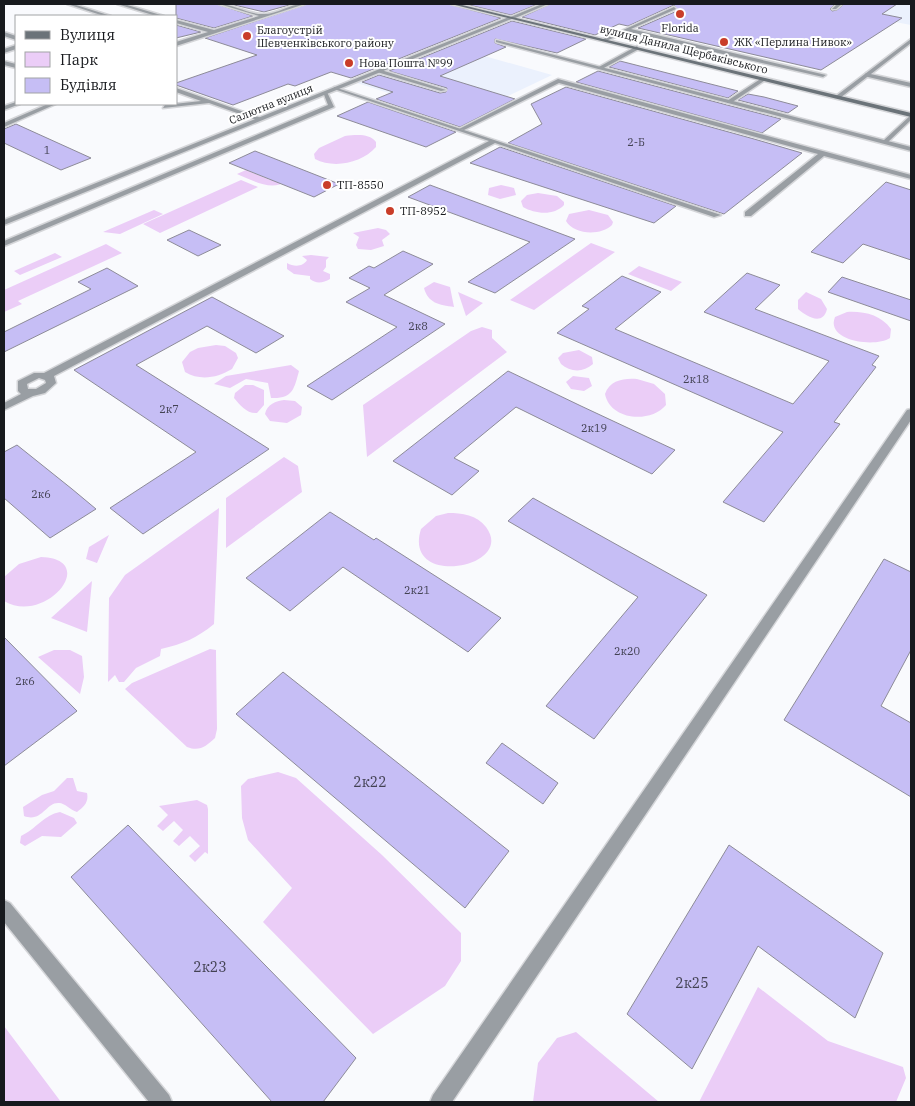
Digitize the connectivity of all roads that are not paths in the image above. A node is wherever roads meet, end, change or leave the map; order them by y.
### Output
1 (69, 4) edge
2 (119, 4) edge
3 (221, 4) edge
4 (304, 4) edge
5 (452, 4) edge
6 (546, 4) edge
7 (840, 4) edge
8 (674, 8) dead end
9 (834, 8) dead end
10 (105, 15) edge
11 (158, 15) edge
12 (265, 16) junction
13 (511, 18) junction
14 (178, 22) edge
15 (627, 30) junction
16 (214, 32) junction
17 (178, 36) edge
18 (191, 40) junction
19 (604, 40) junction
20 (498, 41) dead end
21 (911, 41) edge
22 (178, 43) edge
23 (637, 48) junction
24 (600, 68) junction
25 (379, 71) junction
26 (823, 75) dead end
27 (866, 75) junction
28 (764, 79) junction
29 (911, 85) edge
30 (336, 88) junction
31 (443, 90) dead end
32 (178, 91) edge
33 (325, 93) junction
34 (838, 97) junction
35 (210, 102) junction
36 (729, 102) junction
37 (51, 105) edge
38 (166, 107) dead end
39 (911, 116) edge
40 (259, 119) junction
41 (4, 125) edge
42 (462, 129) junction
43 (492, 142) junction
44 (885, 142) junction
45 (911, 149) edge
46 (823, 153) junction
47 (911, 178) edge
48 (748, 214) dead end
49 (717, 216) dead end
50 (4, 222) edge
51 (4, 244) edge
52 (47, 376) junction
53 (30, 393) junction
54 (4, 407) edge
55 (911, 412) edge
56 (4, 909) edge
57 (162, 1102) edge
58 (440, 1102) edge

1 - 10 street
2 - 11 street
3 - 12 street
4 - 12 street
5 - 13 main road, вулиця Данила Щербаківського
6 - 13 street, Салютна вулиця
7 - 9 street
8 - 15 street
12 - 16 street
13 - 19 main road, вулиця Данила Щербаківського
13 - 25 street, Салютна вулиця
14 - 16 street
15 - 19 street
15 - 26 street
16 - 18 street
17 - 18 street
18 - 22 street
19 - 23 main road, вулиця Данила Щербаківського
20 - 24 street
21 - 27 street
23 - 24 street
23 - 28 main road, вулиця Данила Щербаківського
24 - 36 street
25 - 30 street, Салютна вулиця
25 - 31 street
27 - 29 street
27 - 34 street
28 - 34 main road, вулиця Данила Щербаківського
28 - 36 street
30 - 33 street, Салютна вулиця
30 - 42 street
32 - 35 street
33 - 40 street, Салютна вулиця
33 - 51 street
34 - 39 main road, вулиця Данила Щербаківського
35 - 38 street
35 - 40 street
36 - 44 street
37 - 41 street
39 - 44 street
40 - 50 street, Салютна вулиця
42 - 43 street
42 - 46 street
43 - 49 street
43 - 52 street
44 - 45 street
46 - 47 street
46 - 48 street
52 - 53 street
52 - 53 street
53 - 54 street
55 - 58 street
56 - 57 street

